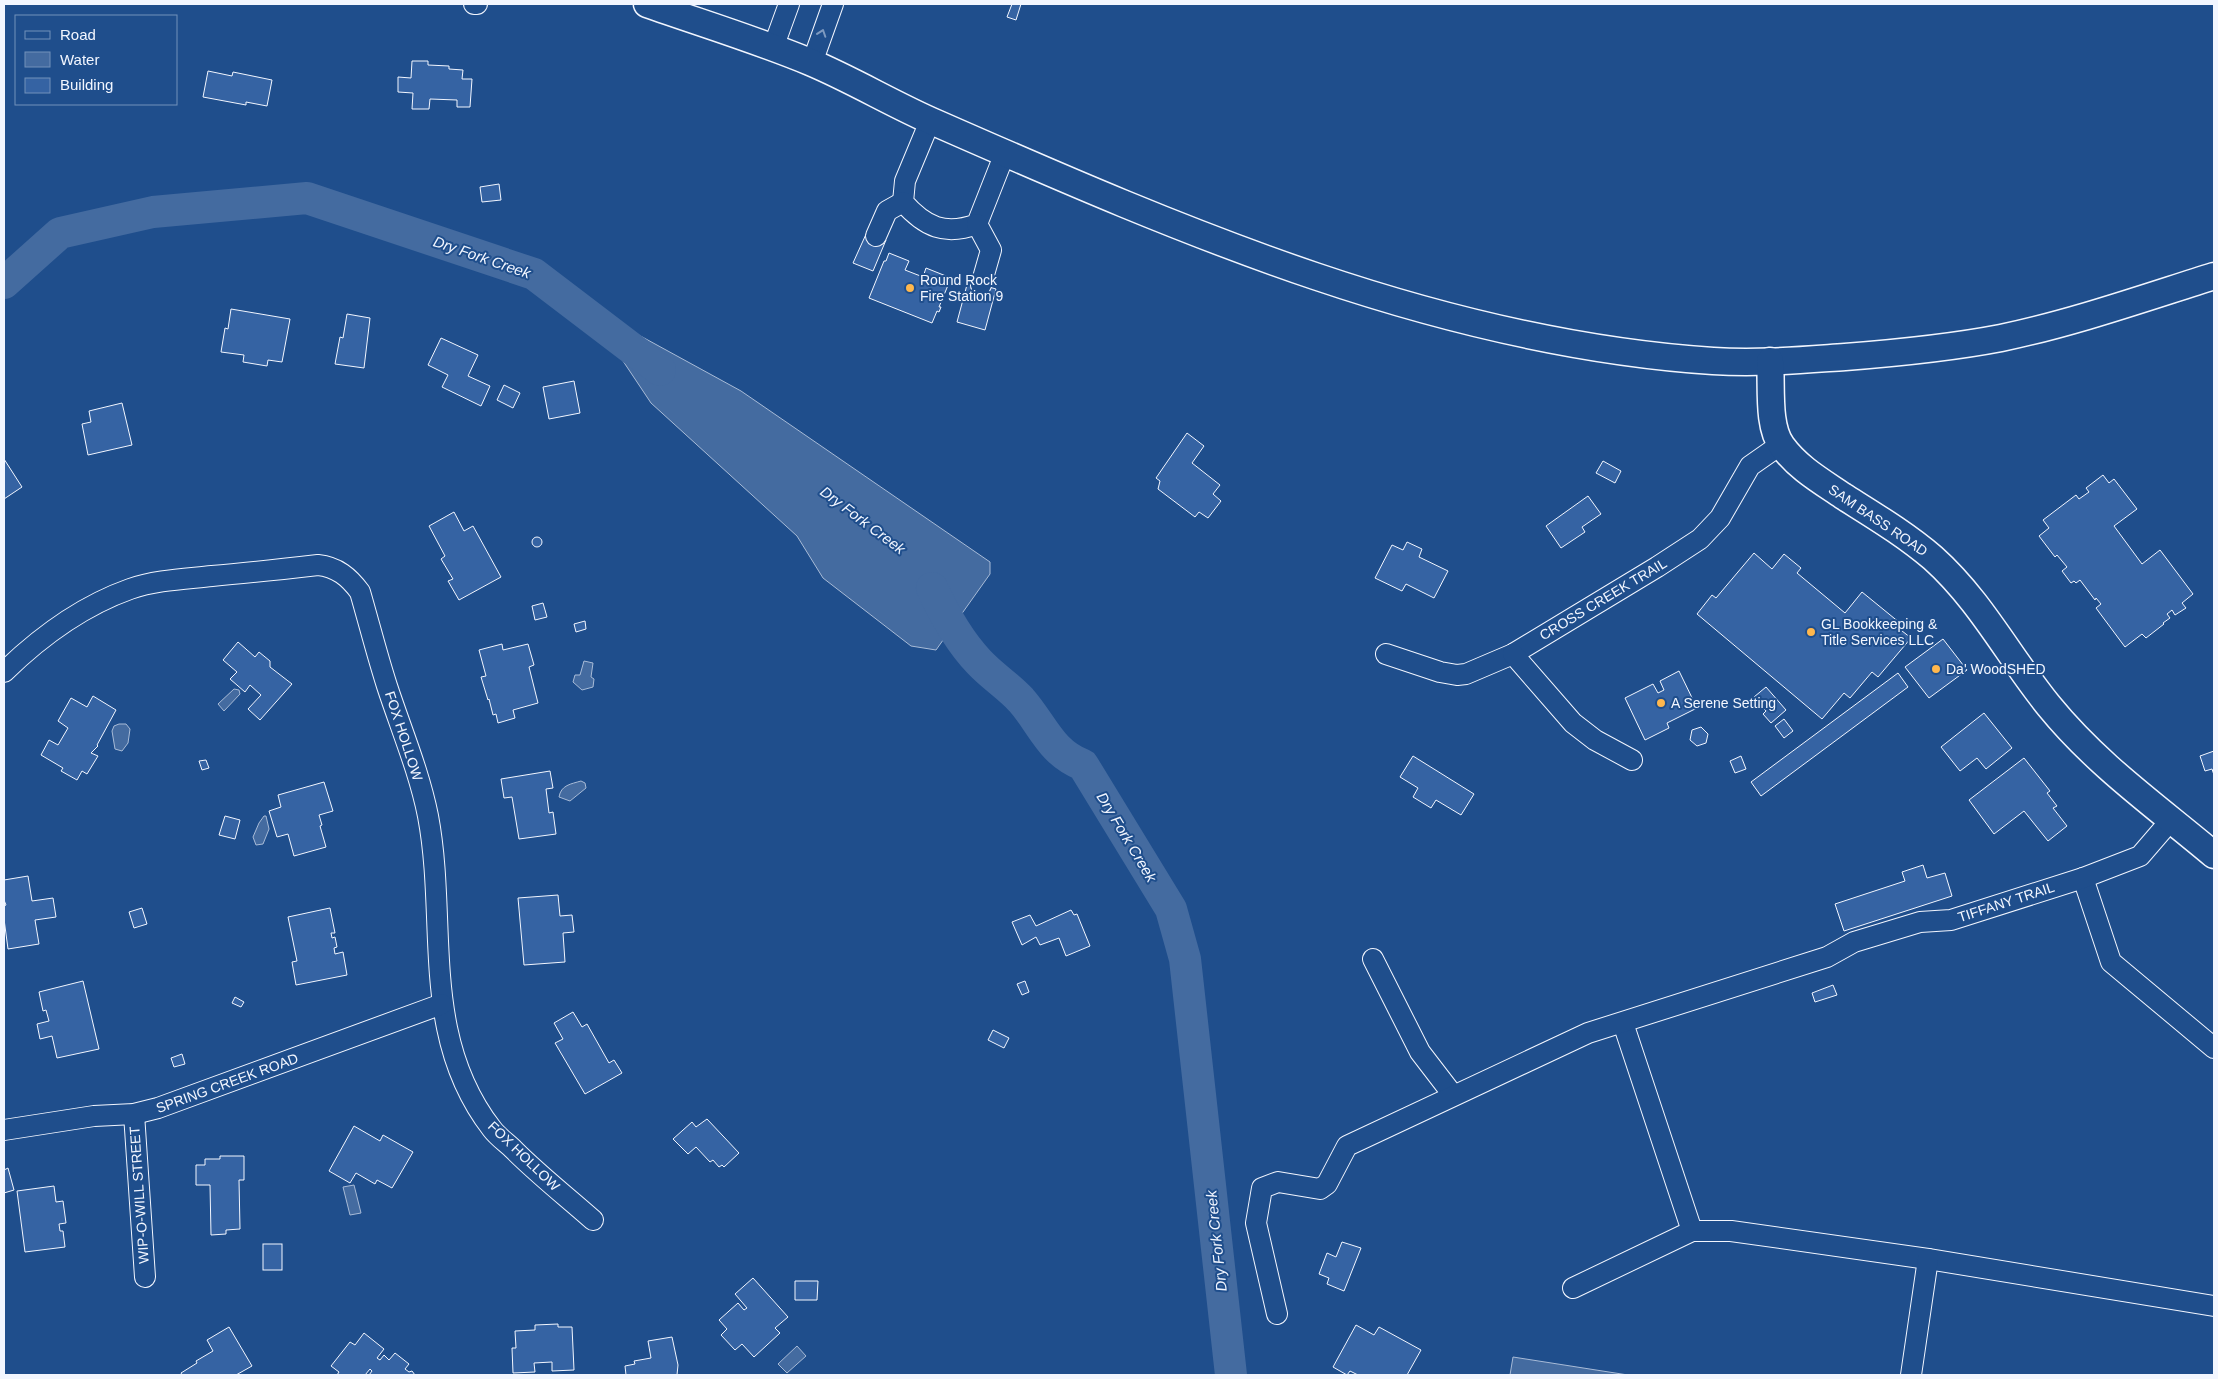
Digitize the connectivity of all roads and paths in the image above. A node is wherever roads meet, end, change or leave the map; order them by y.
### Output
1 (647, 4) edge
2 (789, 4) edge
3 (832, 4) edge
4 (773, 48) junction
5 (812, 62) junction
6 (930, 121) junction
7 (1005, 153) junction
8 (903, 202) junction
9 (977, 224) junction
10 (876, 236) dead end
11 (2214, 276) edge
12 (981, 285) dead end
13 (1770, 361) junction
14 (1780, 445) junction
15 (1386, 654) dead end
16 (1512, 654) junction
17 (4, 672) edge
18 (1632, 760) dead end
19 (2171, 820) junction
20 (2214, 855) edge
21 (2083, 878) junction
22 (1374, 959) dead end
23 (442, 1004) junction
24 (1623, 1023) junction
25 (2214, 1048) edge
26 (1453, 1095) junction
27 (134, 1114) junction
28 (4, 1130) edge
29 (593, 1220) dead end
30 (1692, 1231) junction
31 (1928, 1259) junction
32 (145, 1276) dead end
33 (1573, 1288) dead end
34 (2214, 1306) edge
35 (1277, 1314) dead end
36 (1911, 1375) edge

1 - 4 main road
2 - 4 street
5 -> 3 street
4 - 5 main road
5 - 6 main road
6 - 7 main road
6 - 8 street
7 - 9 street
7 - 13 main road
8 - 9 street
8 - 10 street
9 - 12 street
11 - 13 main road
13 - 14 main road, SAM BASS ROAD
14 - 16 street, CROSS CREEK TRAIL
14 - 19 main road, SAM BASS ROAD
15 - 16 street, CROSS CREEK TRAIL
16 - 18 street
17 - 23 street, FOX HOLLOW
19 - 20 main road, SAM BASS ROAD
19 - 21 street, TIFFANY TRAIL
21 - 24 street, TIFFANY TRAIL
21 - 25 street
22 - 26 street
23 - 27 street, SPRING CREEK ROAD
23 - 29 street, FOX HOLLOW
24 - 26 street, TIFFANY TRAIL
24 - 30 street
26 - 35 street, TIFFANY TRAIL
27 - 28 street, SPRING CREEK ROAD
27 - 32 street, WIP-O-WILL STREET
30 - 31 street
30 - 33 street
31 - 34 street
31 - 36 street

